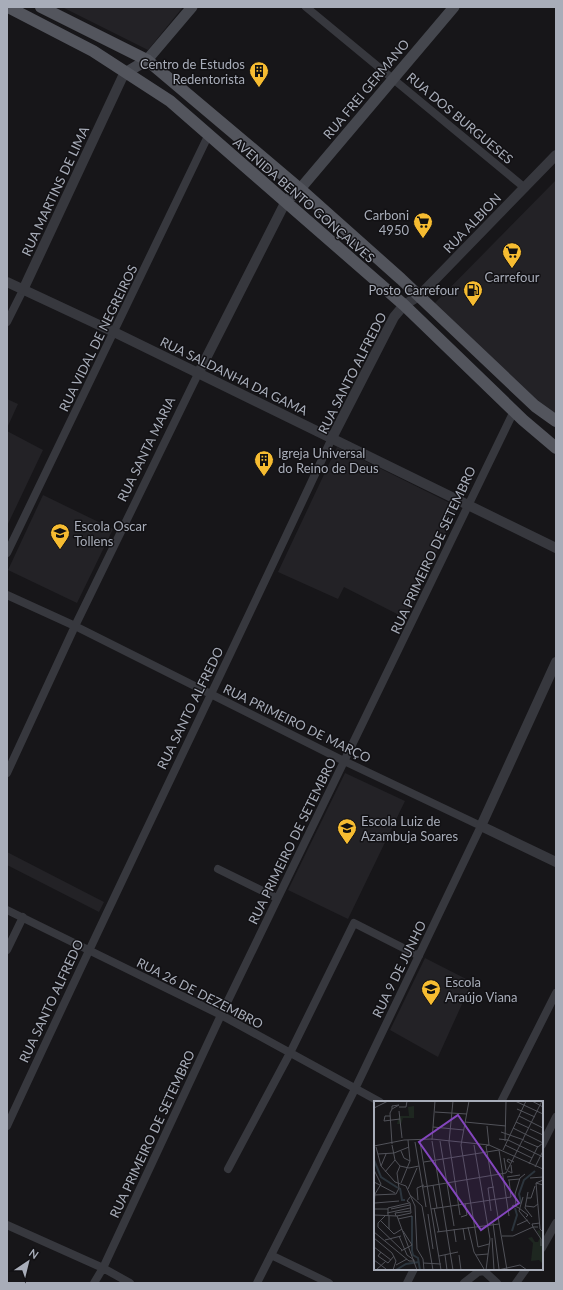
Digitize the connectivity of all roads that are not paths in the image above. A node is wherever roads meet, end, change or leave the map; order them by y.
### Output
1 (8, 7) edge
2 (41, 7) edge
3 (192, 7) edge
4 (306, 7) edge
5 (454, 7) edge
6 (7, 11) edge
7 (147, 60) junction
8 (127, 72) junction
9 (393, 78) junction
10 (209, 134) junction
11 (556, 155) edge
12 (525, 188) junction
13 (300, 189) junction
14 (286, 201) junction
15 (7, 282) edge
16 (23, 290) junction
17 (419, 296) junction
18 (404, 306) junction
19 (7, 322) edge
20 (114, 332) junction
21 (198, 374) junction
22 (514, 411) junction
23 (556, 421) edge
24 (332, 438) junction
25 (556, 448) edge
26 (467, 505) junction
27 (556, 548) edge
28 (7, 553) edge
29 (7, 595) edge
30 (75, 626) junction
31 (556, 662) edge
32 (211, 695) junction
33 (344, 762) junction
34 (7, 773) edge
35 (481, 826) junction
36 (556, 862) edge
37 (218, 869) dead end
38 (278, 898) junction
39 (7, 910) edge
40 (23, 918) junction
41 (7, 950) edge
42 (88, 950) junction
43 (419, 956) junction
44 (556, 993) edge
45 (221, 1015) junction
46 (290, 1053) junction
47 (355, 1089) junction
48 (378, 1101) edge
49 (502, 1101) edge
50 (556, 1117) edge
51 (7, 1126) edge
52 (543, 1143) edge
53 (228, 1170) dead end
54 (556, 1223) edge
55 (7, 1225) edge
56 (543, 1246) edge
57 (271, 1255) junction
58 (103, 1268) junction
59 (414, 1270) edge
60 (525, 1270) edge
61 (94, 1283) edge
62 (130, 1283) edge
63 (257, 1283) edge
64 (330, 1283) edge
65 (407, 1283) edge
66 (464, 1283) edge
67 (497, 1283) edge
68 (516, 1283) edge

1 - 6 street
1 - 8 main road, AVENIDA BENTO GONÇALVES
2 - 7 main road, AVENIDA BENTO GONÇALVES
3 - 7 main road
4 - 9 street, RUA DOS BURGUESES
5 - 9 main road, RUA FREI GERMANO
7 - 8 main road
7 - 13 main road, AVENIDA BENTO GONÇALVES
8 - 10 main road, AVENIDA BENTO GONÇALVES
8 - 16 street, RUA MARTINS DE LIMA
9 - 12 street, RUA DOS BURGUESES
9 - 13 main road, RUA FREI GERMANO
10 - 14 main road, AVENIDA BENTO GONÇALVES
10 - 20 street, RUA VIDAL DE NEGREIROS
11 - 12 street, RUA ALBION
12 - 17 street, RUA ALBION
13 - 14 main road, RUA SANTA MARIA
13 - 17 main road, AVENIDA BENTO GONÇALVES
14 - 18 main road, AVENIDA BENTO GONÇALVES
14 - 21 street, RUA SANTA MARIA
15 - 16 street, RUA SALDANHA DA GAMA
16 - 19 street, RUA MARTINS DE LIMA
16 - 20 street, RUA SALDANHA DA GAMA
17 - 18 street, RUA ALBION
17 - 23 main road, AVENIDA BENTO GONÇALVES
18 - 22 main road, AVENIDA BENTO GONÇALVES
18 - 24 street, RUA SANTO ALFREDO
20 - 21 street, RUA SALDANHA DA GAMA
20 - 28 street, RUA VIDAL DE NEGREIROS
21 - 24 street, RUA SALDANHA DA GAMA
21 - 30 street, RUA SANTA MARIA
22 - 25 main road, AVENIDA BENTO GONÇALVES
22 - 26 street, RUA PRIMEIRO DE SETEMBRO
24 - 26 street, RUA SALDANHA DA GAMA
24 - 32 street, RUA SANTO ALFREDO
26 - 27 street, RUA SALDANHA DA GAMA
26 - 33 street, RUA PRIMEIRO DE SETEMBRO
29 - 30 street, RUA PRIMEIRO DE MARÇO
30 - 32 street, RUA PRIMEIRO DE MARÇO
30 - 34 street, RUA SANTA MARIA
31 - 35 street, RUA 9 DE JUNHO
32 - 33 street, RUA PRIMEIRO DE MARÇO
32 - 42 street, RUA SANTO ALFREDO
33 - 35 street, RUA PRIMEIRO DE MARÇO
33 - 38 street, RUA PRIMEIRO DE SETEMBRO
35 - 36 street, RUA PRIMEIRO DE MARÇO
35 - 43 street, RUA 9 DE JUNHO
37 - 38 street
38 - 45 street, RUA PRIMEIRO DE SETEMBRO
39 - 40 street, RUA 26 DE DEZEMBRO
40 - 41 street
40 - 42 street, RUA 26 DE DEZEMBRO
42 - 45 street, RUA 26 DE DEZEMBRO
42 - 51 street, RUA SANTO ALFREDO
43 - 46 street
43 - 47 street, RUA 9 DE JUNHO
44 - 49 street
45 - 46 street, RUA 26 DE DEZEMBRO
45 - 58 street, RUA PRIMEIRO DE SETEMBRO
46 - 47 street, RUA 26 DE DEZEMBRO
46 - 53 street
47 - 48 street, RUA 26 DE DEZEMBRO
47 - 57 street, RUA 9 DE JUNHO
50 - 52 street
54 - 56 street
55 - 58 street
57 - 63 street, RUA 9 DE JUNHO
57 - 64 street
58 - 61 street, RUA PRIMEIRO DE SETEMBRO
58 - 62 street
59 - 65 street
60 - 68 street
66 - 67 street

